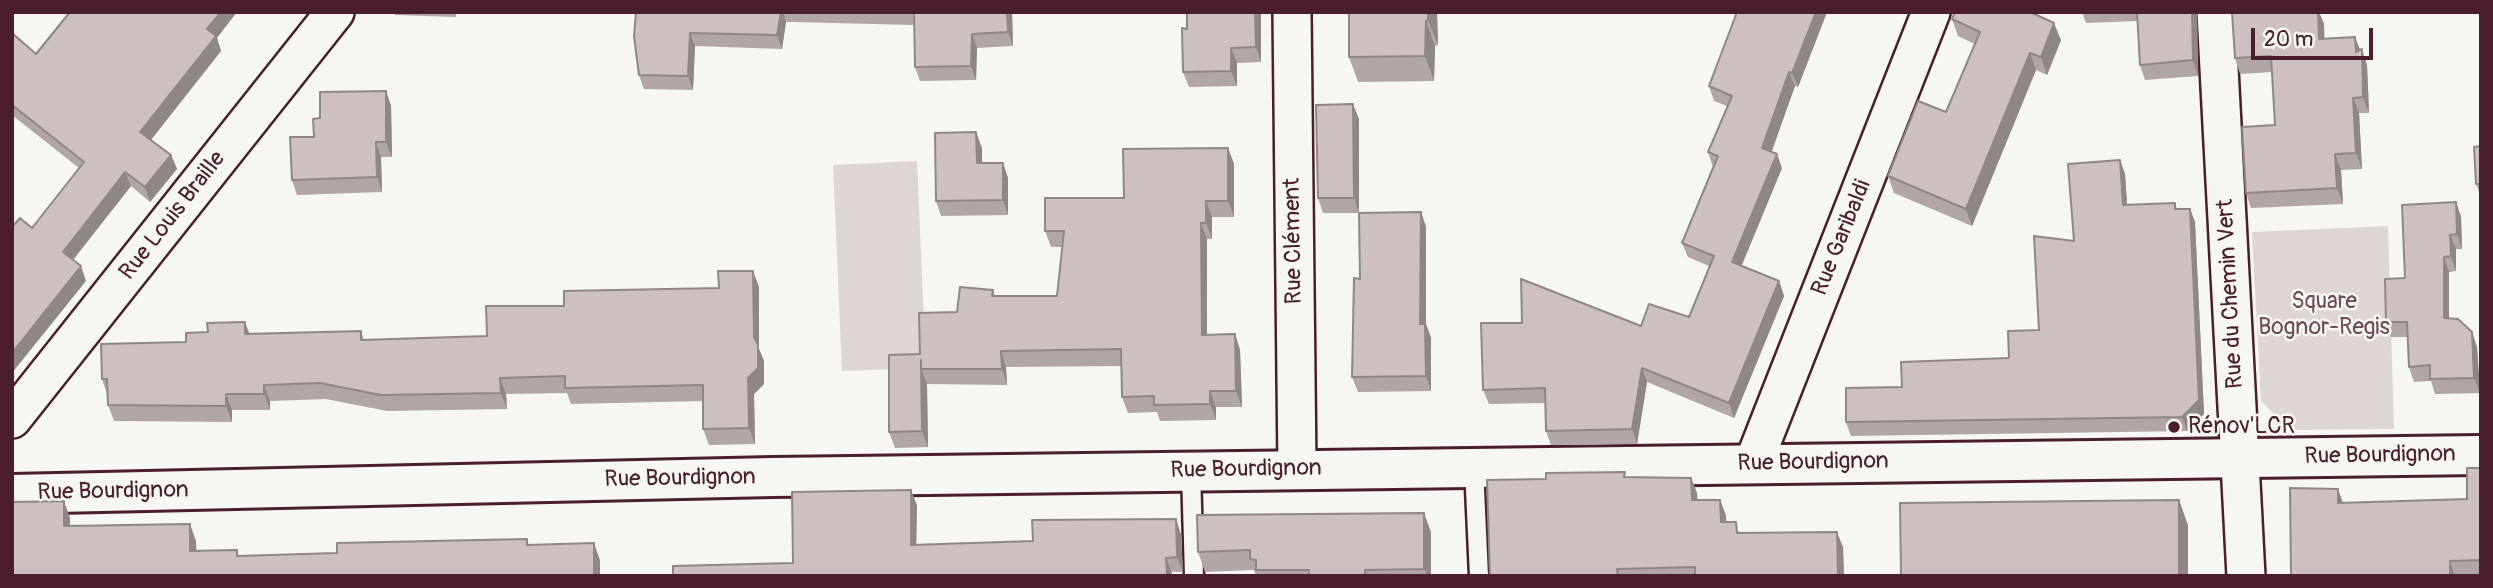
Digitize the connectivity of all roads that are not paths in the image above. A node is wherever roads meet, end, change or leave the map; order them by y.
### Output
1 (335, 12) edge
2 (1292, 12) edge
3 (1931, 12) edge
4 (2216, 12) edge
5 (12, 419) edge
6 (2481, 455) edge
7 (2240, 458) junction
8 (1753, 464) junction
9 (1474, 467) junction
10 (1297, 469) junction
11 (1191, 471) junction
12 (12, 494) edge
13 (1195, 576) edge
14 (1479, 576) edge
15 (2246, 576) edge

1 - 5 street, Rue Louis Braille
2 - 10 street, Rue Clément
3 - 8 street, Rue Garibaldi
4 - 7 street, Rue du Chemin Vert
6 - 7 street, Rue Bourdignon
7 - 8 street, Rue Bourdignon
7 - 15 street, Rue du Chemin Vert
8 - 9 street, Rue Bourdignon
9 - 10 street, Rue Bourdignon
9 - 14 lane
10 - 11 street, Rue Bourdignon
11 - 12 street, Rue Bourdignon
11 - 13 lane

